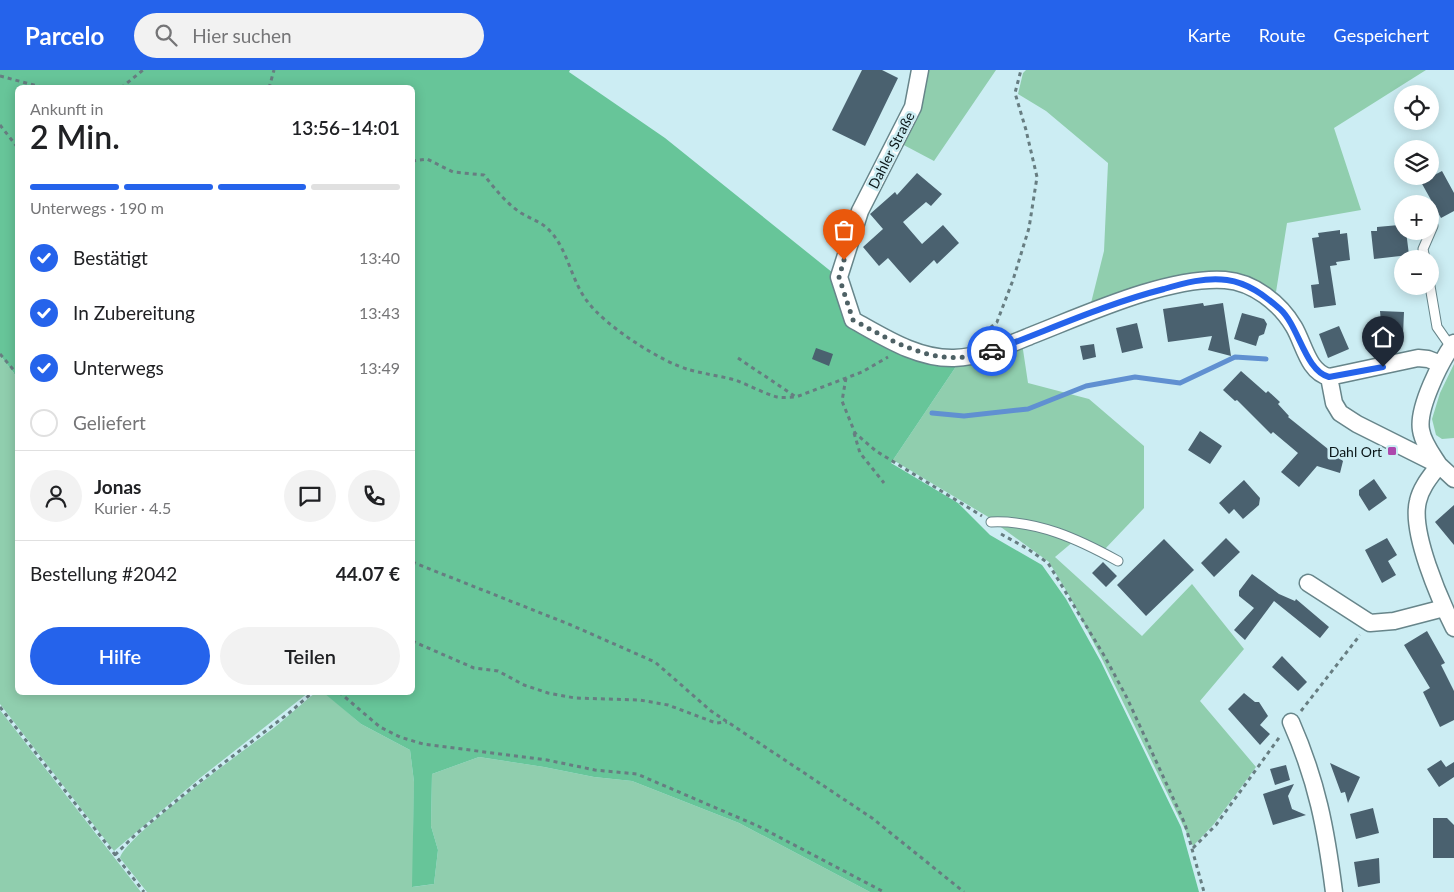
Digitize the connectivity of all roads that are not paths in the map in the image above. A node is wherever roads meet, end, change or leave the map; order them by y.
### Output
1 (920, 70) edge
2 (1432, 295) edge
3 (1452, 345) edge
4 (1441, 364) junction
5 (1329, 377) junction
6 (1439, 465) junction
7 (1454, 479) edge
8 (991, 522) road end
9 (1118, 561) dead end
10 (1308, 583) dead end
11 (1444, 608) junction
12 (1454, 628) edge
13 (1291, 722) dead end
14 (1334, 892) edge

1 - 5 street, Dahler Straße
2 - 3 lane
3 - 4 street
4 - 5 street
4 - 6 street
5 - 6 street
6 - 7 street
6 - 11 street
8 - 9 lane
10 - 11 street
11 - 12 street
13 - 14 street

